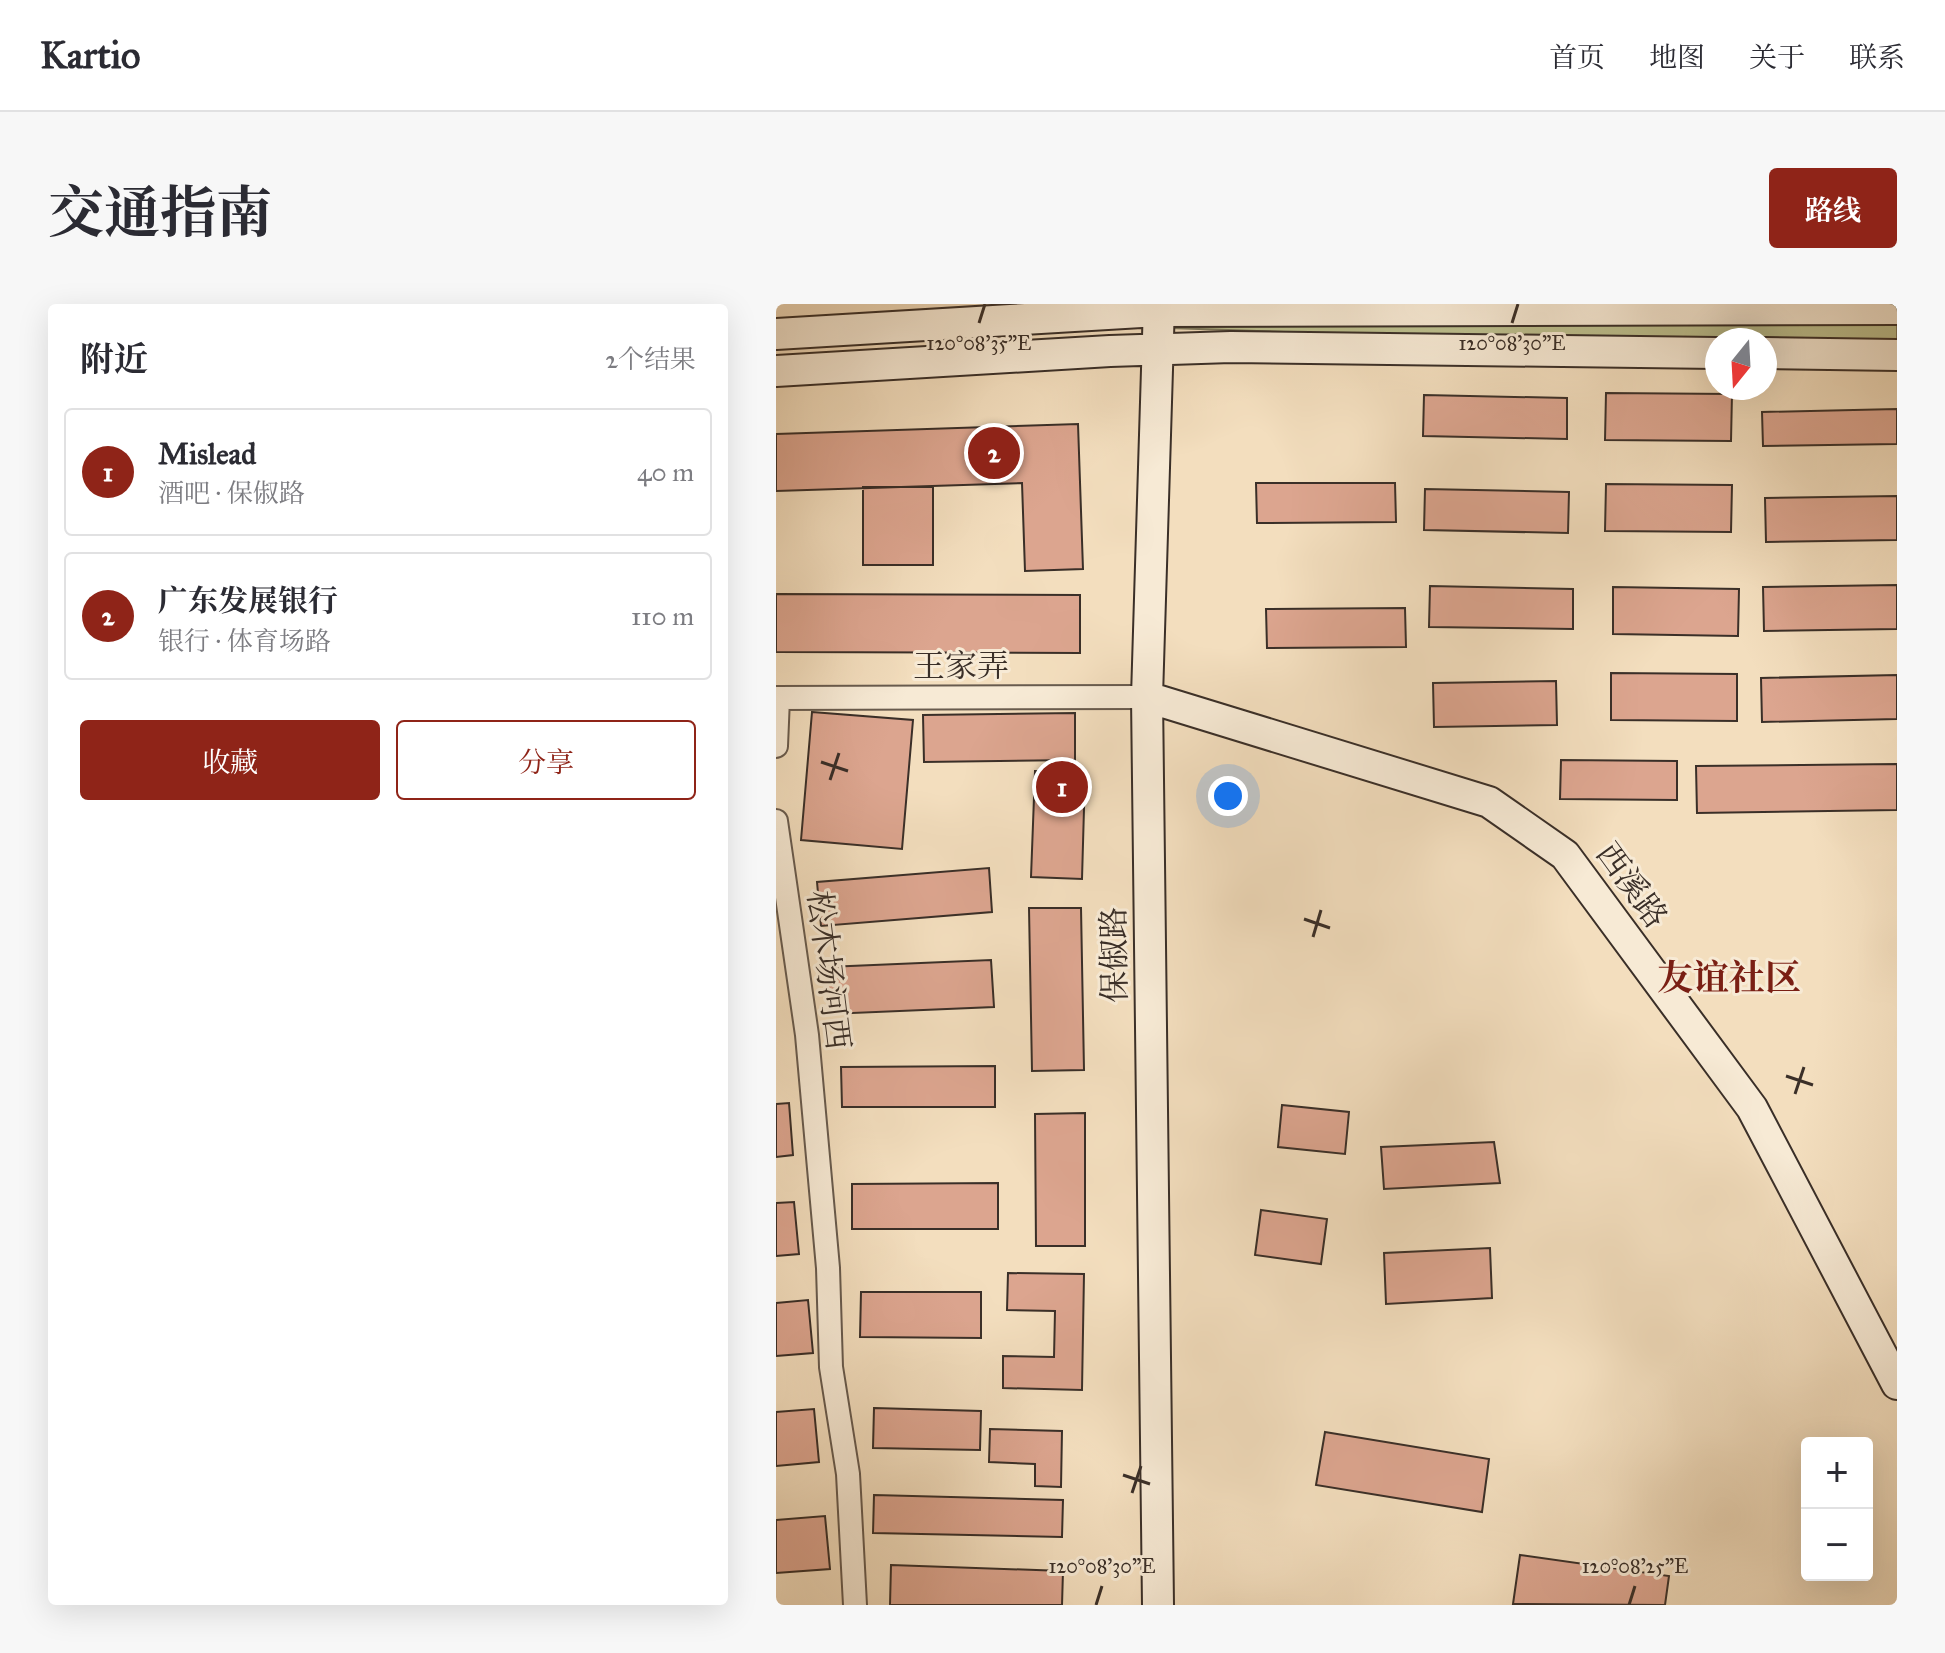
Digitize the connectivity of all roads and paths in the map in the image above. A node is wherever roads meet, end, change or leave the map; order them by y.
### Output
1 (1158, 308) edge
2 (1897, 309) edge
3 (776, 334) edge
4 (1156, 349) junction
5 (1705, 353) edge
6 (1777, 353) edge
7 (1897, 355) edge
8 (776, 371) edge
9 (1147, 697) junction
10 (777, 698) edge
11 (776, 746) edge
12 (776, 821) edge
13 (1897, 1384) edge
14 (855, 1605) edge
15 (1158, 1605) edge

1 - 2 main road
1 - 3 main road
1 - 4 main road, 保俶路
4 - 5 main road
4 - 8 main road
4 - 9 main road, 保俶路
6 - 7 main road
9 - 10 street, 王家弄
9 - 13 main road, 西溪路
9 - 15 main road, 保俶路
10 - 11 street
12 - 14 street, 松木场河西

